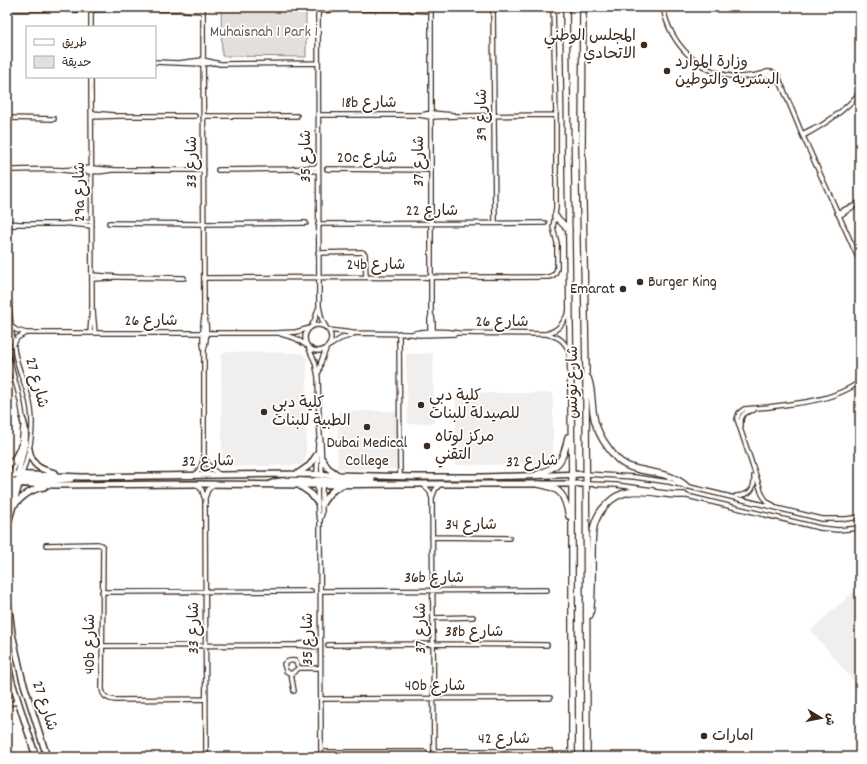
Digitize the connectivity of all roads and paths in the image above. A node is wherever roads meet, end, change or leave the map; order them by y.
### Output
1 (86, 7) edge
2 (100, 7) edge
3 (193, 7) edge
4 (329, 7) edge
5 (419, 7) edge
6 (554, 7) edge
7 (566, 7) edge
8 (583, 7) edge
9 (663, 7) edge
10 (493, 8) edge
11 (7, 9) edge
12 (64, 9) junction
13 (91, 9) edge
14 (115, 9) junction
15 (178, 9) junction
16 (203, 9) edge
17 (318, 9) edge
18 (345, 9) junction
19 (404, 9) junction
20 (431, 9) edge
21 (453, 9) dead end
22 (91, 26) edge
23 (156, 62) edge
24 (204, 62) junction
25 (318, 64) junction
26 (91, 78) edge
27 (860, 92) edge
28 (92, 115) junction
29 (318, 115) junction
30 (431, 115) junction
31 (494, 115) junction
32 (556, 115) junction
33 (195, 116) dead end
34 (204, 116) junction
35 (297, 116) dead end
36 (7, 118) edge
37 (54, 118) dead end
38 (802, 135) junction
39 (318, 169) junction
40 (327, 169) dead end
41 (7, 170) edge
42 (92, 170) junction
43 (204, 170) junction
44 (218, 170) dead end
45 (432, 170) junction
46 (860, 202) edge
47 (838, 214) junction
48 (554, 216) junction
49 (560, 222) junction
50 (7, 223) edge
51 (109, 223) dead end
52 (306, 223) dead end
53 (432, 223) junction
54 (495, 223) junction
55 (545, 223) dead end
56 (20, 224) junction
57 (92, 224) junction
58 (204, 224) junction
59 (318, 224) junction
60 (7, 226) edge
61 (554, 227) junction
62 (568, 230) junction
63 (318, 253) junction
64 (860, 262) edge
65 (92, 277) junction
66 (318, 277) junction
67 (366, 277) junction
68 (431, 277) junction
69 (184, 278) dead end
70 (204, 278) junction
71 (7, 290) edge
72 (318, 306) junction
73 (569, 310) junction
74 (11, 326) junction
75 (311, 327) junction
76 (327, 329) junction
77 (26, 333) junction
78 (92, 333) junction
79 (204, 333) junction
80 (276, 333) junction
81 (359, 333) junction
82 (432, 333) junction
83 (399, 334) junction
84 (546, 334) junction
85 (14, 344) junction
86 (308, 347) junction
87 (328, 347) junction
88 (7, 348) edge
89 (570, 352) junction
90 (586, 373) junction
91 (318, 377) junction
92 (860, 382) edge
93 (23, 420) junction
94 (571, 427) junction
95 (320, 435) junction
96 (21, 446) junction
97 (29, 449) junction
98 (318, 453) junction
99 (204, 457) junction
100 (322, 459) junction
101 (7, 466) edge
102 (754, 471) junction
103 (297, 474) junction
104 (571, 474) junction
105 (586, 474) junction
106 (195, 475) junction
107 (220, 475) junction
108 (339, 475) junction
109 (536, 475) junction
110 (64, 476) junction
111 (82, 477) junction
112 (381, 477) junction
113 (400, 477) junction
114 (14, 478) edge
115 (319, 480) junction
116 (196, 484) junction
117 (214, 484) junction
118 (423, 484) junction
119 (440, 484) junction
120 (538, 484) junction
121 (572, 484) junction
122 (586, 484) junction
123 (54, 485) junction
124 (269, 485) junction
125 (299, 485) junction
126 (343, 485) junction
127 (686, 486) junction
128 (7, 492) edge
129 (684, 495) junction
130 (732, 497) junction
131 (205, 498) junction
132 (432, 499) junction
133 (320, 503) junction
134 (780, 508) junction
135 (10, 509) edge
136 (860, 517) edge
137 (7, 527) edge
138 (571, 528) junction
139 (860, 528) edge
140 (432, 537) junction
141 (510, 538) dead end
142 (46, 545) dead end
143 (432, 590) junction
144 (547, 590) dead end
145 (311, 591) dead end
146 (320, 591) junction
147 (7, 592) edge
148 (102, 592) junction
149 (205, 592) junction
150 (473, 617) dead end
151 (433, 618) junction
152 (587, 625) junction
153 (320, 642) junction
154 (433, 644) junction
155 (296, 645) junction
156 (328, 645) dead end
157 (546, 645) dead end
158 (102, 646) junction
159 (206, 646) junction
160 (320, 647) junction
161 (7, 661) edge
162 (299, 668) junction
163 (320, 668) junction
164 (291, 674) junction
165 (294, 691) dead end
166 (321, 698) junction
167 (433, 698) junction
168 (550, 698) dead end
169 (206, 699) junction
170 (18, 702) junction
171 (7, 704) edge
172 (551, 750) dead end
173 (434, 751) junction
174 (321, 752) junction
175 (425, 752) dead end
176 (36, 757) edge
177 (47, 757) edge
178 (206, 757) edge
179 (321, 757) edge
180 (434, 757) edge
181 (572, 757) edge
182 (587, 757) edge

1 - 12 street
2 - 14 street
3 - 15 street
4 - 18 street
5 - 19 street
6 - 32 street
7 - 62 main road, شارع تونس
8 - 90 main road, شارع تونس
9 - 38 street
10 - 21 street
10 - 31 street, شارع 39
11 - 12 street
12 - 13 street
13 - 14 street
13 - 22 street
14 - 15 street
15 - 16 street
16 - 24 street, شارع 33
17 - 18 street
17 - 25 street, شارع 35
18 - 19 street
19 - 20 street
20 - 30 street, شارع 37
23 - 24 street
24 - 25 street
24 - 34 street, شارع 33
25 - 29 street, شارع 35
26 - 28 street, 29a شارع
27 - 38 street
28 - 33 street
28 - 42 street, 29a شارع
29 - 30 street, 18b شارع
29 - 39 street, شارع 35
30 - 31 street, 18b شارع
30 - 45 street, شارع 37
31 - 32 street, 18b شارع
31 - 54 street, شارع 39
32 - 48 street
34 - 35 street
34 - 43 street, شارع 33
36 - 37 street
38 - 47 street
39 - 44 street, 20c شارع
39 - 59 street, شارع 35
40 - 45 street, 20c شارع
41 - 42 street
42 - 43 street
42 - 57 street, 29a شارع
43 - 58 street, شارع 33
45 - 53 street, شارع 37
46 - 47 street
47 - 64 street
48 - 49 main road
48 - 61 street
49 - 61 street
49 - 62 main road
50 - 56 street
51 - 58 street
52 - 58 street
53 - 54 street, شارع 22
53 - 59 street, شارع 22
53 - 68 street, شارع 37
54 - 55 street, شارع 22
56 - 57 street
56 - 60 street
57 - 65 street, 29a شارع
58 - 70 street, شارع 33
59 - 63 street, شارع 35
61 - 68 street, 24b شارع
62 - 73 main road, شارع تونس
63 - 66 street, شارع 35
63 - 67 street
65 - 69 street
65 - 78 street, 29a شارع
66 - 67 street, 24b شارع
66 - 70 street, 24b شارع
66 - 72 street, شارع 35
67 - 68 street, 24b شارع
68 - 82 street, شارع 37
70 - 79 street, شارع 33
71 - 74 street, شارع 27
72 - 75 street, شارع 35
72 - 76 street, شارع 35
73 - 84 street, شارع 26
73 - 89 main road, شارع تونس
74 - 77 street, شارع 26
74 - 85 street, شارع 27
75 - 76 street
75 - 80 street, شارع 26
75 - 86 street
76 - 81 street, شارع 26
76 - 87 street
77 - 78 street, شارع 26
77 - 85 street
78 - 79 street, شارع 26
79 - 80 street, شارع 26
79 - 99 street, شارع 33
80 - 86 street, شارع 26
81 - 83 street, شارع 26
81 - 87 street, شارع 26
82 - 83 street, شارع 26
82 - 84 street, شارع 26
83 - 113 street
84 - 89 street, شارع 26
85 - 97 street, شارع 27
86 - 87 street
86 - 91 street, شارع 35
87 - 91 street, شارع 35
88 - 93 street, شارع 27
89 - 94 main road, شارع تونس
90 - 105 main road, شارع تونس
90 - 127 main road
91 - 95 street, شارع 35
92 - 102 street
93 - 96 street, شارع 27
93 - 114 street
94 - 104 main road, شارع تونس
94 - 109 main road
95 - 98 street, شارع 35
95 - 100 street, شارع 35
96 - 101 street
96 - 114 street, شارع 27
97 - 110 street
97 - 114 street, شارع 27
98 - 103 street
98 - 115 street, شارع 35
99 - 106 street, شارع 33
99 - 107 street
100 - 108 street
100 - 115 street, شارع 35
102 - 130 street
102 - 134 street
103 - 107 street, شارع 32
103 - 115 street, شارع 32
104 - 105 street, شارع 32
104 - 109 street, شارع 32
104 - 121 main road, شارع تونس
105 - 122 main road, شارع تونس
105 - 127 street, شارع 32
106 - 107 street, شارع 32
106 - 111 street, شارع 32
108 - 112 street, شارع 32
108 - 115 street, شارع 32
109 - 113 street, شارع 32
110 - 111 street, شارع 32
110 - 114 street, شارع 32
111 - 114 street
112 - 113 street, شارع 32
112 - 115 street
114 - 123 street, شارع 32
114 - 128 street, شارع 27
114 - 135 street, شارع 27
115 - 124 street
115 - 125 street, شارع 32
115 - 126 street, شارع 32
115 - 133 street, شارع 35
116 - 117 street, شارع 32
116 - 123 street, شارع 32
116 - 131 street
117 - 124 street, شارع 32
117 - 131 street
118 - 119 street, شارع 32
118 - 126 street, شارع 32
118 - 132 street
119 - 120 street, شارع 32
119 - 132 street, شارع 37
120 - 121 street, شارع 32
120 - 138 main road
121 - 122 street, شارع 32
121 - 138 main road, شارع تونس
122 - 129 street, شارع 32
122 - 152 main road, شارع تونس
123 - 135 street
124 - 125 street, شارع 32
125 - 133 street
126 - 133 street
127 - 130 street, شارع 32
129 - 139 street, شارع 32
129 - 152 main road
130 - 134 street, شارع 32
131 - 149 street, شارع 33
132 - 140 street, شارع 37
133 - 146 street, شارع 35
134 - 136 street, شارع 32
135 - 137 street, شارع 27
138 - 181 main road, شارع تونس
140 - 141 street, شارع 34
140 - 143 street, شارع 37
142 - 148 street, 40b شارع
143 - 144 street, 36b شارع
143 - 146 street, 36b شارع
143 - 151 street, شارع 37
145 - 149 street
146 - 153 street, شارع 35
147 - 177 street, شارع 27
148 - 149 street
148 - 158 street, 40b شارع
149 - 159 street, شارع 33
150 - 151 street
151 - 154 street, شارع 37
152 - 182 main road, شارع تونس
153 - 155 street
153 - 160 street, شارع 35
154 - 156 street, 38b شارع
154 - 157 street, 38b شارع
154 - 167 street, شارع 37
155 - 159 street
155 - 160 street
158 - 159 street
158 - 169 street, 40b شارع
159 - 169 street, شارع 33
160 - 163 street, شارع 35
161 - 170 street, شارع 27
162 - 163 street
162 - 164 street
162 - 164 street
163 - 166 street, شارع 35
164 - 165 street
166 - 167 street, 40b شارع
166 - 174 street, شارع 35
167 - 168 street, 40b شارع
167 - 173 street, شارع 37
169 - 178 street, شارع 33
170 - 171 street
170 - 176 street, شارع 27
172 - 173 street, شارع 42
173 - 180 street, شارع 37
174 - 175 street
174 - 179 street, شارع 35

